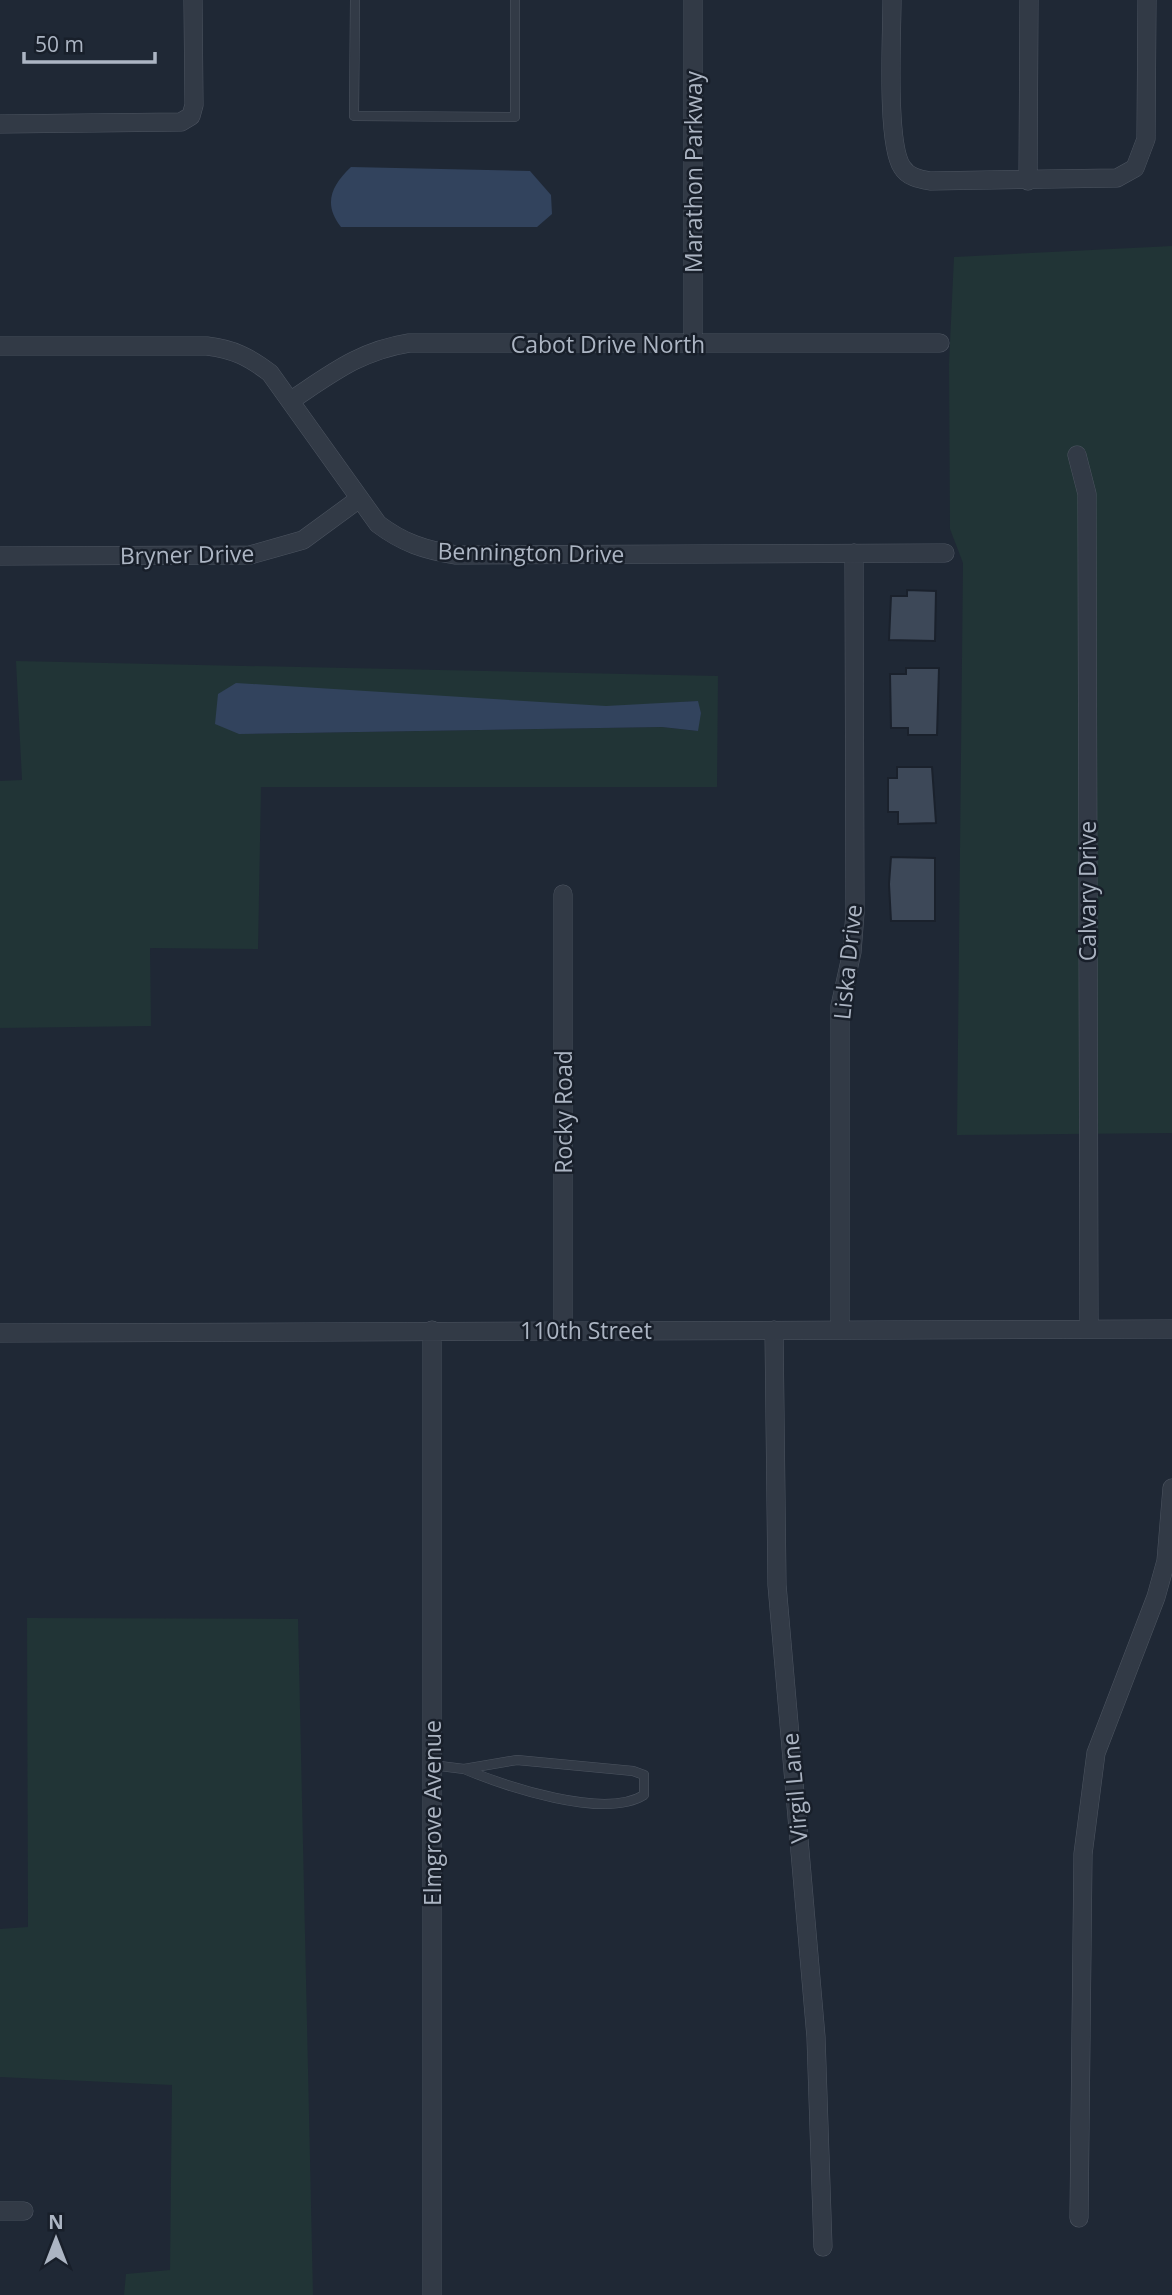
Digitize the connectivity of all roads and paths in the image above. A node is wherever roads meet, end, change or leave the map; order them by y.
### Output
1 (193, 0) edge
2 (355, 0) edge
3 (515, 0) edge
4 (693, 0) edge
5 (892, 0) edge
6 (1029, 0) edge
7 (1147, 0) edge
8 (0, 124) edge
9 (1028, 180) junction
10 (693, 344) junction
11 (940, 344) dead end
12 (0, 346) edge
13 (290, 401) junction
14 (1077, 455) dead end
15 (359, 499) junction
16 (854, 553) junction
17 (945, 553) dead end
18 (0, 556) edge
19 (564, 894) dead end
20 (840, 1329) junction
21 (1089, 1329) junction
22 (1172, 1329) edge
23 (564, 1330) junction
24 (774, 1330) junction
25 (432, 1331) junction
26 (0, 1333) edge
27 (1172, 1489) edge
28 (432, 1765) junction
29 (464, 1769) junction
30 (0, 2211) edge
31 (24, 2211) dead end
32 (1079, 2218) dead end
33 (823, 2247) dead end
34 (432, 2295) edge

1 - 8 street
2 - 3 lane
4 - 10 street, Marathon Parkway
5 - 9 street
6 - 9 street
7 - 9 street
10 - 11 street, Cabot Drive North
10 - 13 street, Cabot Drive North
12 - 13 street, Bennington Drive
13 - 15 street, Bennington Drive
14 - 21 street, Calvary Drive
15 - 16 street, Bennington Drive
15 - 18 street, Bryner Drive
16 - 17 street, Bennington Drive
16 - 20 street, Liska Drive
19 - 23 street, Rocky Road
20 - 21 street, 110th Street
20 - 24 street, 110th Street
21 - 22 street, 110th Street
23 - 24 street, 110th Street
23 - 25 street, 110th Street
24 - 33 street, Virgil Lane
25 - 26 street, 110th Street
25 - 28 street, Elmgrove Avenue
27 - 32 street
28 - 29 lane
28 - 34 street, Elmgrove Avenue
29 - 29 lane
30 - 31 street

